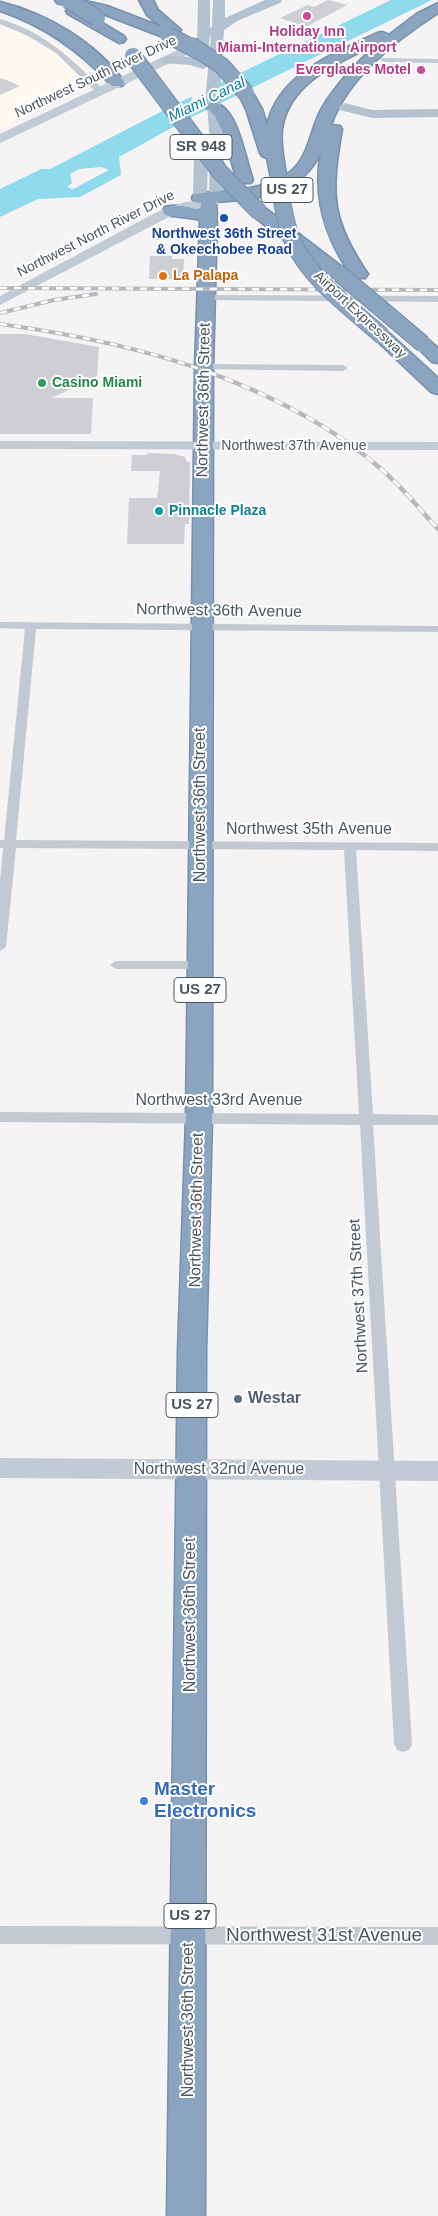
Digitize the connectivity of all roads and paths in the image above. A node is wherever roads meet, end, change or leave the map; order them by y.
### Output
1 (47, 0) edge
2 (62, 0) edge
3 (68, 0) edge
4 (114, 0) edge
5 (146, 0) edge
6 (276, 0) edge
7 (219, 3) edge
8 (261, 3) edge
9 (204, 4) edge
10 (0, 6) edge
11 (438, 7) edge
12 (430, 18) edge
13 (94, 19) junction
14 (34, 20) junction
15 (0, 21) edge
16 (218, 27) junction
17 (173, 34) junction
18 (197, 43) junction
19 (166, 60) junction
20 (384, 60) junction
21 (206, 61) junction
22 (438, 61) edge
23 (117, 83) junction
24 (100, 91) junction
25 (209, 106) junction
26 (339, 112) junction
27 (438, 114) edge
28 (0, 139) edge
29 (271, 150) junction
30 (207, 200) junction
31 (170, 208) junction
32 (263, 211) junction
33 (108, 240) junction
34 (0, 292) edge
35 (206, 298) junction
36 (438, 300) edge
37 (0, 301) edge
38 (430, 344) edge
39 (438, 358) edge
40 (204, 368) junction
41 (343, 368) dead end
42 (438, 388) edge
43 (0, 445) edge
44 (203, 446) junction
45 (438, 446) edge
46 (0, 624) edge
47 (31, 625) junction
48 (202, 626) junction
49 (438, 629) edge
50 (5, 844) edge
51 (201, 845) junction
52 (350, 846) junction
53 (438, 847) edge
54 (0, 947) edge
55 (116, 965) dead end
56 (200, 965) junction
57 (0, 1117) edge
58 (199, 1119) junction
59 (366, 1119) junction
60 (438, 1120) edge
61 (0, 1468) edge
62 (192, 1470) junction
63 (438, 1470) edge
64 (388, 1471) junction
65 (403, 1744) dead end
66 (0, 1935) edge
67 (438, 1936) edge
68 (190, 1937) junction
69 (186, 2216) edge

1 - 13 highway
2 - 17 highway
3 - 13 highway, bridge
4 - 17 highway
5 - 17 highway
6 - 8 main road
7 - 8 main road
7 - 16 main road, Northwest 36th Street / SR 948
8 - 16 main road
9 - 16 main road
9 - 18 main road
10 - 14 highway
11 - 12 highway, US 27
12 - 20 highway, US 27
12 - 26 highway, US 27
12 - 29 highway
13 - 32 highway, Airport Expressway, bridge
14 - 15 highway
14 - 23 highway
15 - 24 street
16 - 18 main road
16 - 25 main road, Northwest 36th Street / SR 948
17 - 18 highway, Airport Expressway, bridge
17 - 21 highway, bridge
18 - 19 street, Northwest South River Drive
18 - 21 highway, Airport Expressway, bridge
19 - 21 main road
19 - 23 street, Northwest South River Drive
20 - 22 street
20 - 26 highway, US 27
21 - 25 main road, Northwest 36th Street / SR 948
21 - 29 highway, Airport Expressway, bridge
23 - 24 street, Northwest South River Drive
24 - 28 street, Northwest South River Drive
25 - 30 main road, Northwest 36th Street / SR 948
25 - 30 main road, Northwest 36th Street / SR 948
25 - 32 highway
26 - 27 main road
26 - 30 highway, US 27
26 - 30 highway, US 27
26 - 38 highway
29 - 42 highway, Airport Expressway, bridge
30 - 31 street, Northwest North River Drive
30 - 31 highway
30 - 35 highway, Northwest 36th Street / US 27
31 - 33 street, Northwest North River Drive
32 - 38 highway, Airport Expressway, bridge
33 - 34 street, Northwest North River Drive
33 - 37 street, Northwest North River Drive
35 - 36 street
35 - 40 highway, Northwest 36th Street / US 27
38 - 39 highway, Airport Expressway
40 - 41 street
40 - 44 highway, Northwest 36th Street / US 27
43 - 44 street, Northwest 37th Avenue
44 - 45 street, Northwest 37th Avenue
44 - 48 highway, Northwest 36th Street / US 27
46 - 47 street, Northwest 36th Avenue
47 - 48 street, Northwest 36th Avenue
47 - 50 street
48 - 49 street, Northwest 36th Avenue
48 - 51 highway, Northwest 36th Street / US 27
50 - 51 street, Northwest 35th Avenue
50 - 54 street
51 - 52 street, Northwest 35th Avenue
51 - 56 highway, Northwest 36th Street / US 27
52 - 53 street, Northwest 35th Avenue
52 - 59 street, Northwest 37th Street
55 - 56 street
56 - 58 highway, Northwest 36th Street / US 27
57 - 58 street, Northwest 33rd Avenue
58 - 59 street, Northwest 33rd Avenue
58 - 62 highway, Northwest 36th Street / US 27
59 - 60 street, Northwest 33rd Avenue
59 - 64 street, Northwest 37th Street
61 - 62 street, Northwest 32nd Avenue
62 - 64 street, Northwest 32nd Avenue
62 - 68 highway, Northwest 36th Street / US 27
63 - 64 street, Northwest 32nd Avenue
64 - 65 street, Northwest 37th Street
66 - 68 street, Northwest 31st Avenue
67 - 68 street, Northwest 31st Avenue
68 - 69 highway, Northwest 36th Street / US 27

